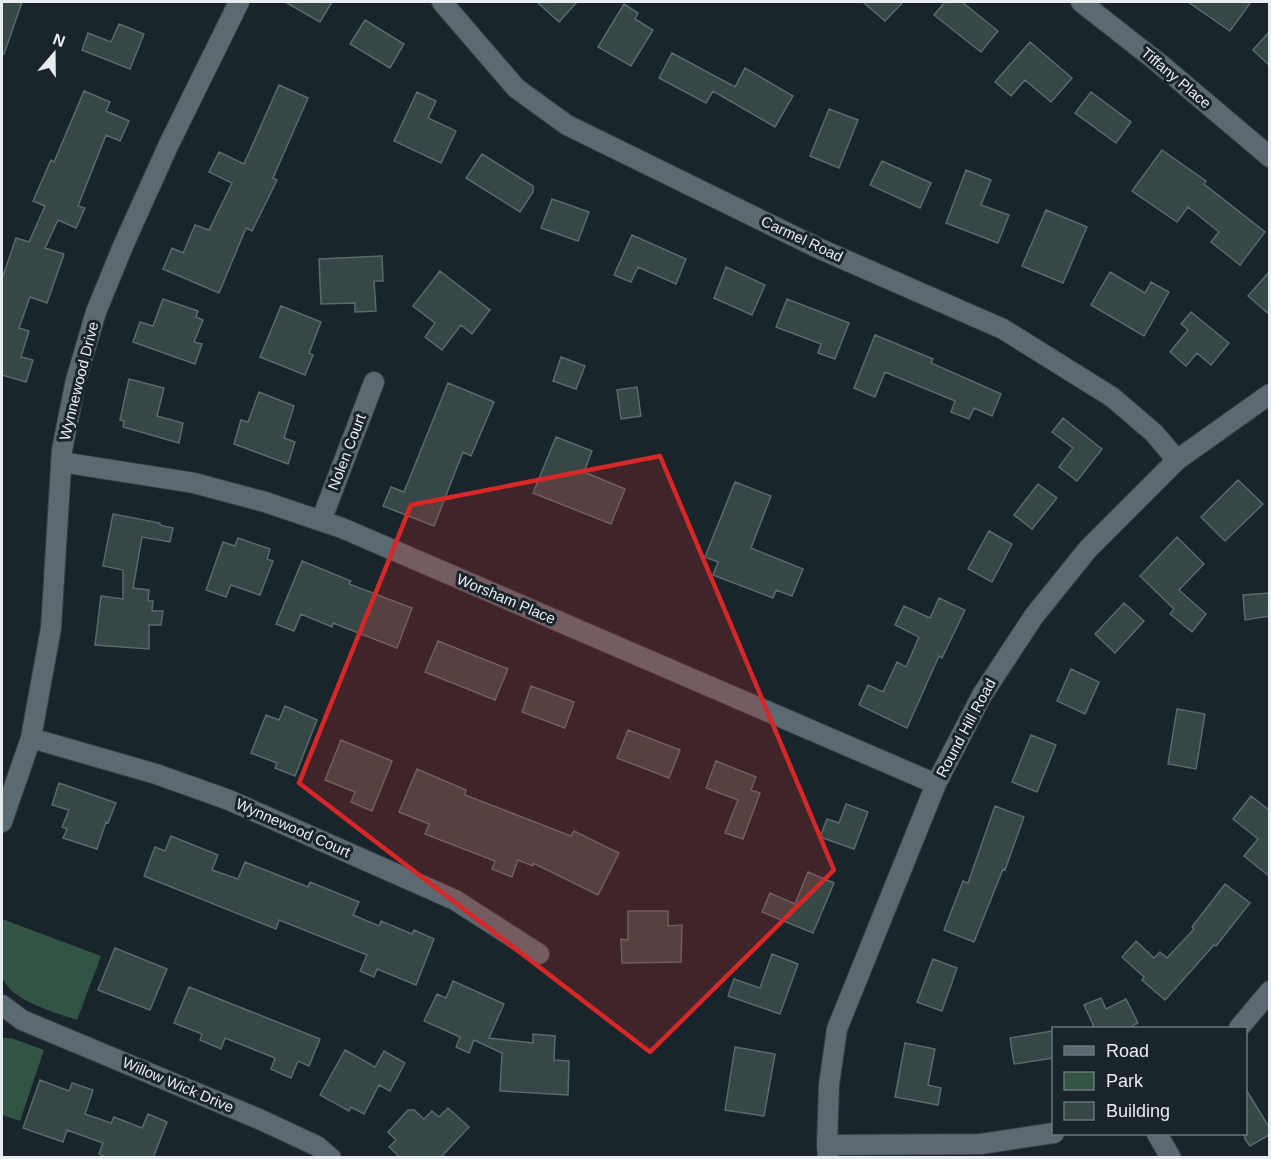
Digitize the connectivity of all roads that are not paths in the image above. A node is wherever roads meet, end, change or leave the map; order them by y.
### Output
1 (239, 2) edge
2 (442, 2) edge
3 (1081, 2) edge
4 (1269, 157) edge
5 (374, 382) dead end
6 (1269, 394) edge
7 (1176, 460) junction
8 (61, 462) junction
9 (321, 521) junction
10 (31, 738) junction
11 (936, 784) junction
12 (2, 822) edge
13 (539, 954) dead end
14 (1269, 991) edge
15 (2, 1005) edge
16 (2, 1020) edge
17 (22, 1020) junction
18 (1241, 1027) edge
19 (1052, 1133) edge
20 (1158, 1135) edge
21 (828, 1151) edge
22 (331, 1158) edge
23 (1171, 1158) edge

1 - 8 street, Wynnewood Drive
2 - 7 street, Carmel Road
3 - 4 street, Tiffany Place
5 - 9 street, Nolen Court
6 - 7 street, Round Hill Road
7 - 11 street, Round Hill Road
8 - 9 street, Worsham Place
8 - 10 street, Wynnewood Drive
9 - 11 street, Worsham Place
10 - 12 street, Wynnewood Drive
10 - 13 street, Wynnewood Court
11 - 21 street, Round Hill Road
14 - 18 street
15 - 17 street, Willow Wick Drive
16 - 17 street, Willow Wick Drive
17 - 22 street, Willow Wick Drive
19 - 21 street
20 - 23 street

